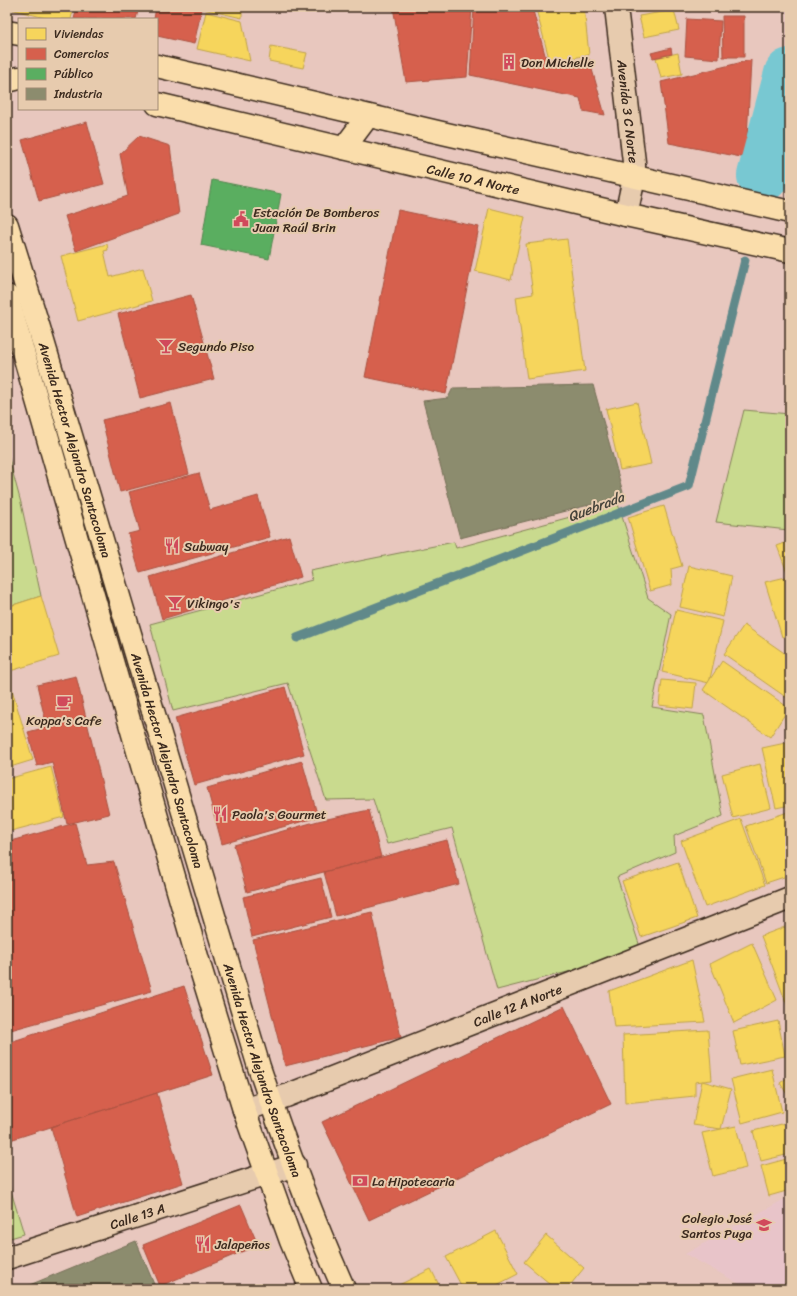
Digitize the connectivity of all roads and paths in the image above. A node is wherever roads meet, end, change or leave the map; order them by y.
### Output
1 (616, 7) edge
2 (158, 66) edge
3 (18, 78) edge
4 (7, 81) edge
5 (158, 104) edge
6 (368, 116) junction
7 (344, 148) junction
8 (634, 178) junction
9 (790, 212) edge
10 (626, 215) junction
11 (7, 226) edge
12 (790, 251) edge
13 (8, 302) edge
14 (790, 898) edge
15 (271, 1102) junction
16 (244, 1110) junction
17 (295, 1165) junction
18 (267, 1174) junction
19 (7, 1258) edge
20 (311, 1289) edge
21 (344, 1289) edge

1 - 8 street, Avenida 3 C Norte
2 - 6 main road
3 - 4 main road
5 - 7 main road, Calle 10 A Norte
6 - 7 main road
6 - 8 main road
7 - 10 main road, Calle 10 A Norte
8 - 9 main road
8 - 10 street, Avenida 3 C Norte
10 - 12 main road, Calle 10 A Norte
11 - 15 main road, Avenida Hector Alejandro Santacoloma
13 - 16 main road, Avenida Hector Alejandro Santacoloma
14 - 15 street, Calle 12 A Norte
15 - 16 street, Calle 12 A Norte
15 - 17 main road, Avenida Hector Alejandro Santacoloma
16 - 18 main road, Avenida Hector Alejandro Santacoloma
17 - 18 street, Calle 13 A
17 - 21 main road, Avenida Hector Alejandro Santacoloma
18 - 19 street, Calle 13 A
18 - 20 main road, Avenida Hector Alejandro Santacoloma

